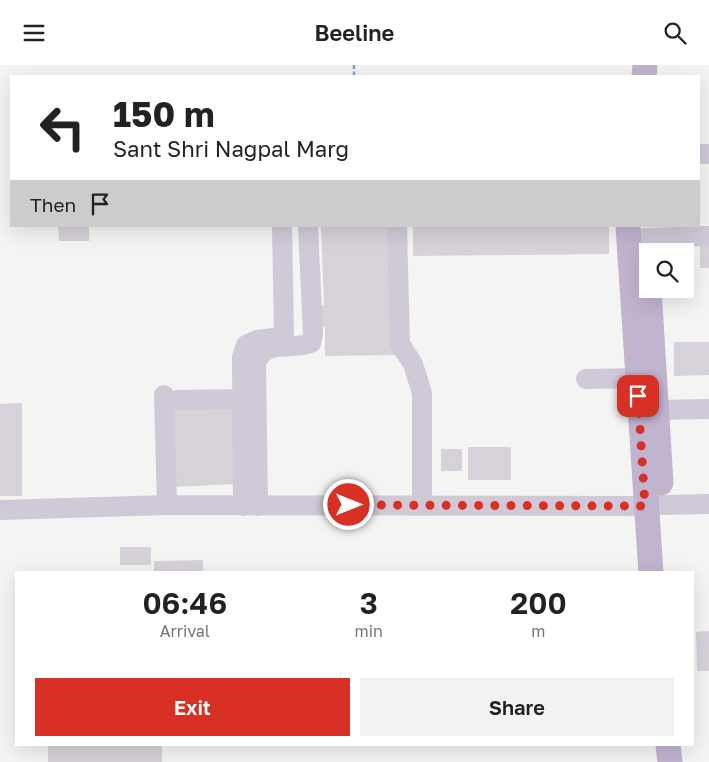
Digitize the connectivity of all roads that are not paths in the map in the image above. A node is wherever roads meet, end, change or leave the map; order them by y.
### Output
1 (282, 227) edge
2 (308, 227) edge
3 (397, 227) edge
4 (639, 230) edge
5 (709, 237) edge
6 (642, 243) edge
7 (650, 298) edge
8 (637, 378) junction
9 (586, 379) dead end
10 (242, 399) junction
11 (709, 409) edge
12 (657, 410) junction
13 (709, 504) edge
14 (167, 505) junction
15 (422, 505) junction
16 (250, 506) junction
17 (654, 506) junction
18 (0, 510) edge
19 (651, 571) edge
20 (667, 571) edge
21 (668, 746) edge
22 (684, 746) edge
23 (670, 762) edge
24 (686, 762) edge

1 - 10 street
2 - 16 street
3 - 15 street
4 - 5 street
4 - 6 main road
4 - 8 main road
7 - 12 main road
8 - 9 street
8 - 17 main road
10 - 14 street
10 - 16 street
11 - 12 street
12 - 17 main road
13 - 17 street
14 - 16 street
14 - 18 street
15 - 16 street
15 - 17 street
17 - 19 main road
17 - 20 main road
21 - 23 main road
22 - 24 main road

